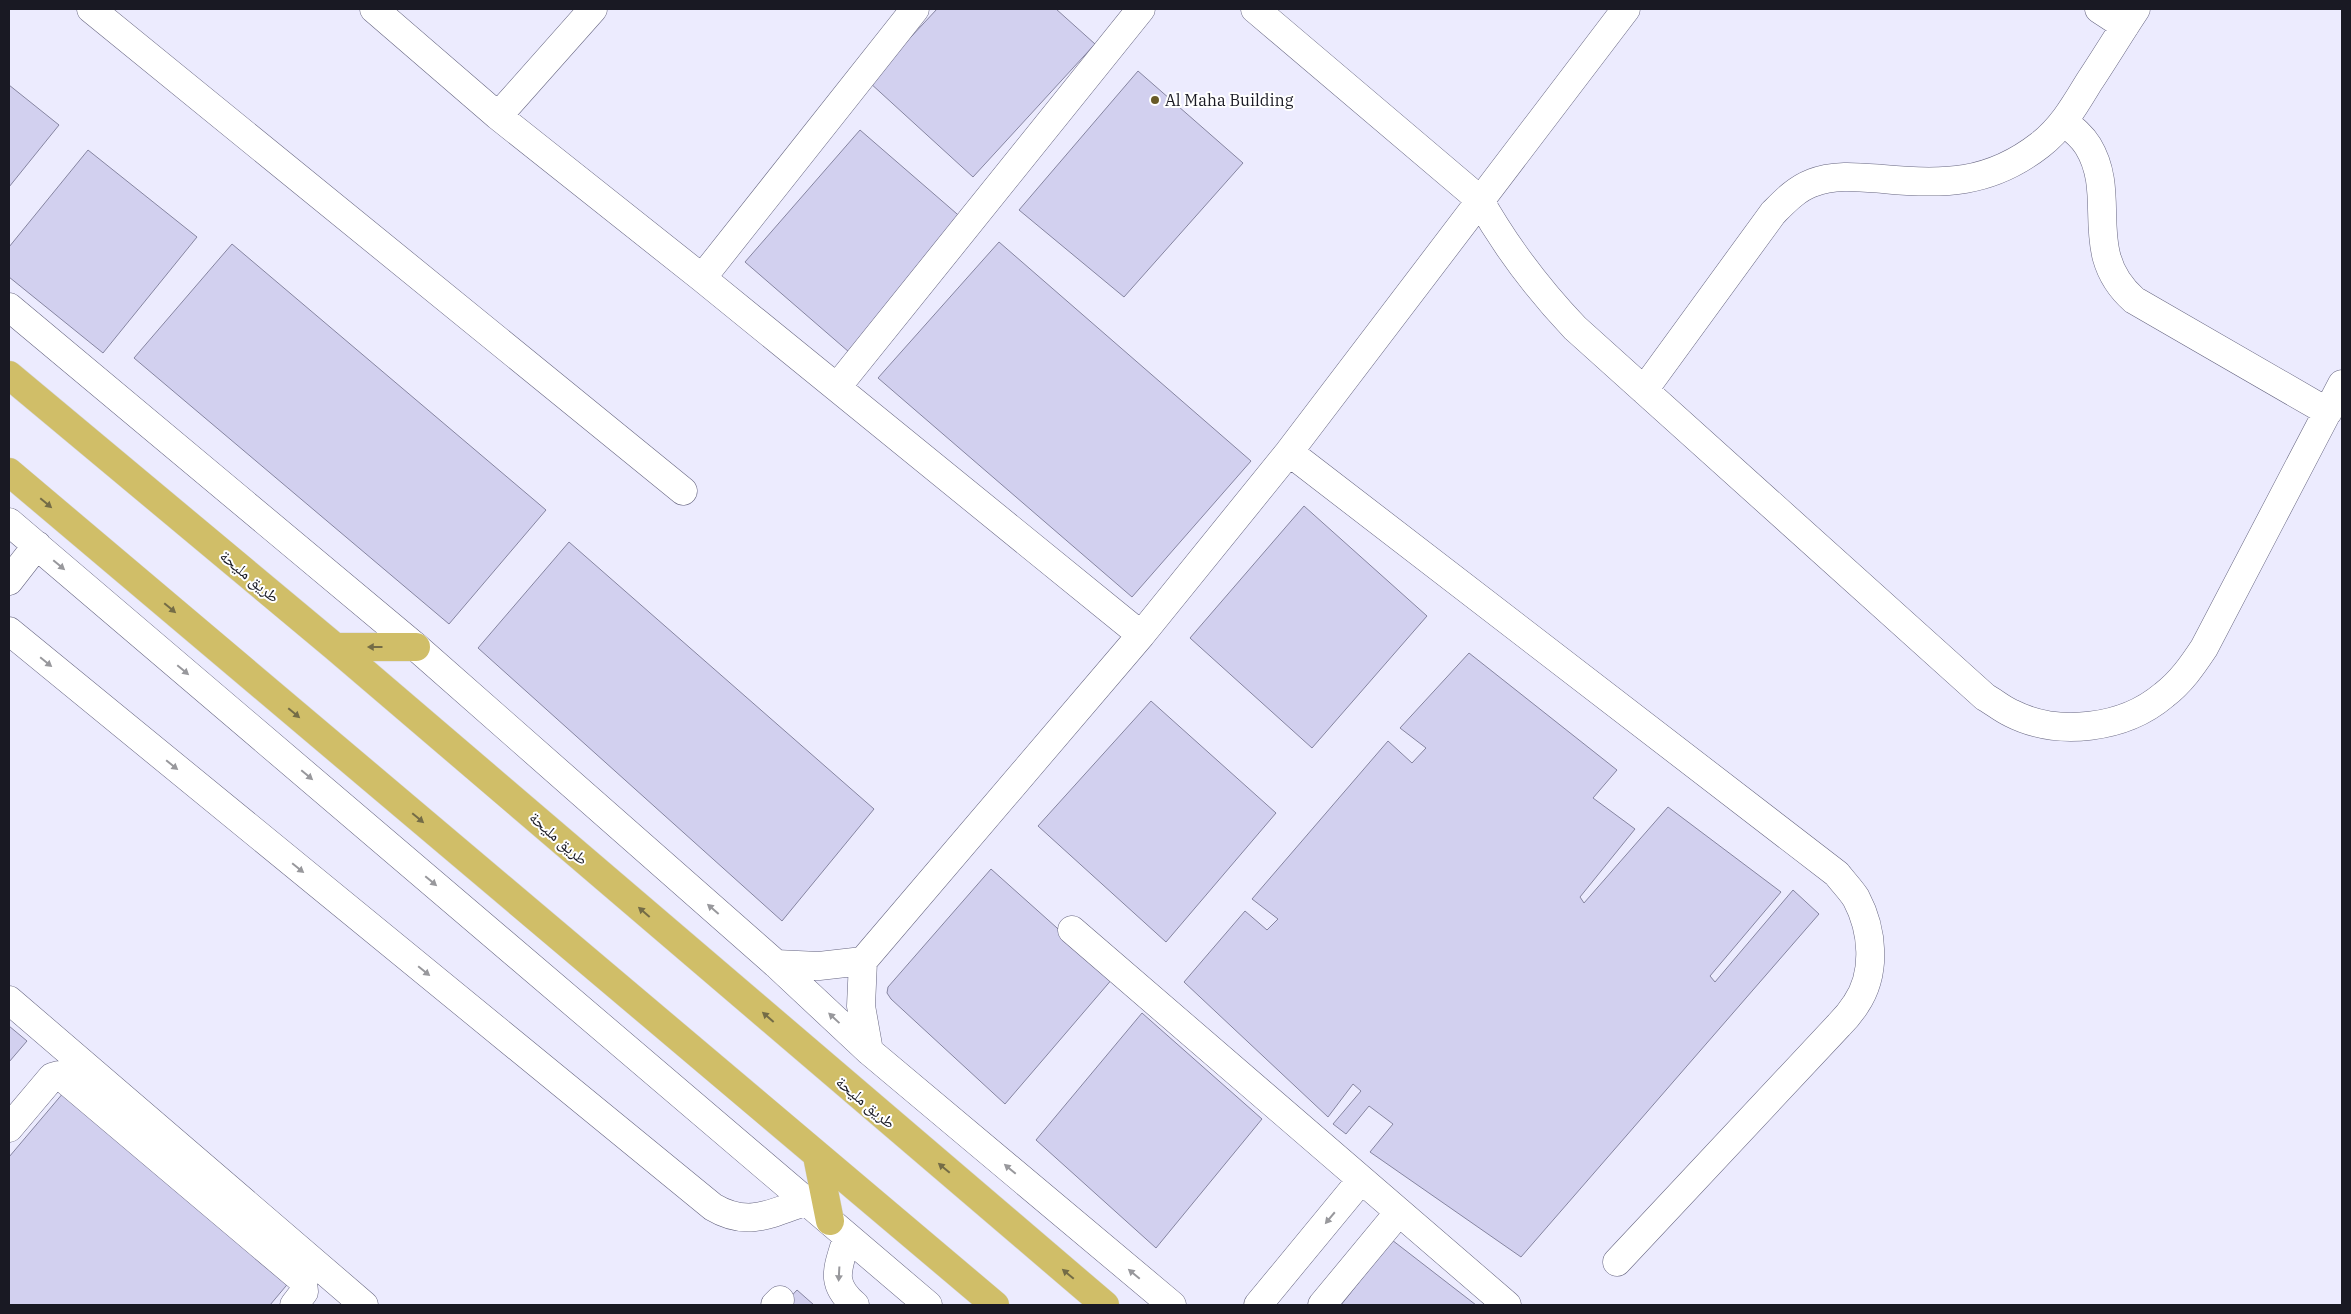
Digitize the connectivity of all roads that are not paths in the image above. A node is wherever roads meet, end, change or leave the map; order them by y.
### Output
1 (91, 9) edge
2 (374, 9) edge
3 (593, 9) edge
4 (915, 9) edge
5 (1141, 9) edge
6 (1255, 9) edge
7 (1626, 9) edge
8 (2099, 9) edge
9 (2130, 18) edge
10 (498, 116) junction
11 (2064, 122) junction
12 (1479, 199) junction
13 (702, 278) junction
14 (9, 307) edge
15 (9, 375) edge
16 (2342, 384) edge
17 (837, 387) junction
18 (1644, 390) junction
19 (2328, 412) junction
20 (1289, 452) junction
21 (9, 472) edge
22 (683, 491) dead end
23 (9, 522) edge
24 (37, 546) junction
25 (9, 581) edge
26 (9, 631) edge
27 (1141, 635) junction
28 (335, 647) junction
29 (416, 647) junction
30 (1072, 930) dead end
31 (863, 961) junction
32 (776, 964) junction
33 (9, 1000) edge
34 (869, 1051) junction
35 (9, 1128) edge
36 (817, 1156) junction
37 (1361, 1180) junction
38 (806, 1201) junction
39 (1399, 1212) junction
40 (838, 1229) junction
41 (1617, 1262) dead end
42 (294, 1305) edge
43 (364, 1305) edge
44 (855, 1305) edge
45 (928, 1305) edge
46 (995, 1305) edge
47 (1105, 1305) edge
48 (1172, 1305) edge
49 (1258, 1305) edge
50 (1322, 1305) edge
51 (1507, 1305) edge

1 - 22 street
2 - 10 street
3 - 10 street
4 - 13 street
5 - 17 street
6 - 12 street
7 - 12 street
8 - 9 street
9 - 11 street
10 - 13 street
11 - 18 street
11 - 19 street
12 - 18 street
12 - 20 street
13 - 17 street
14 - 29 street
15 - 28 main road, طريق مليحة
16 - 19 street
17 - 27 street
18 - 19 street
20 - 27 street
20 - 41 street
21 -> 36 main road
23 - 24 street
24 - 25 street
24 -> 38 street
26 -> 38 street
27 - 31 street
29 -> 28 main road
47 -> 28 main road, طريق مليحة
32 -> 29 street
30 - 37 street
31 - 32 street
31 - 34 street
34 -> 32 street
33 - 43 street
48 -> 34 street
35 - 42 street
36 - 40 main road
36 - 46 main road
37 - 39 street
37 -> 49 street
38 - 40 street
39 - 50 street
39 - 51 street
40 -> 44 street
40 - 45 street

